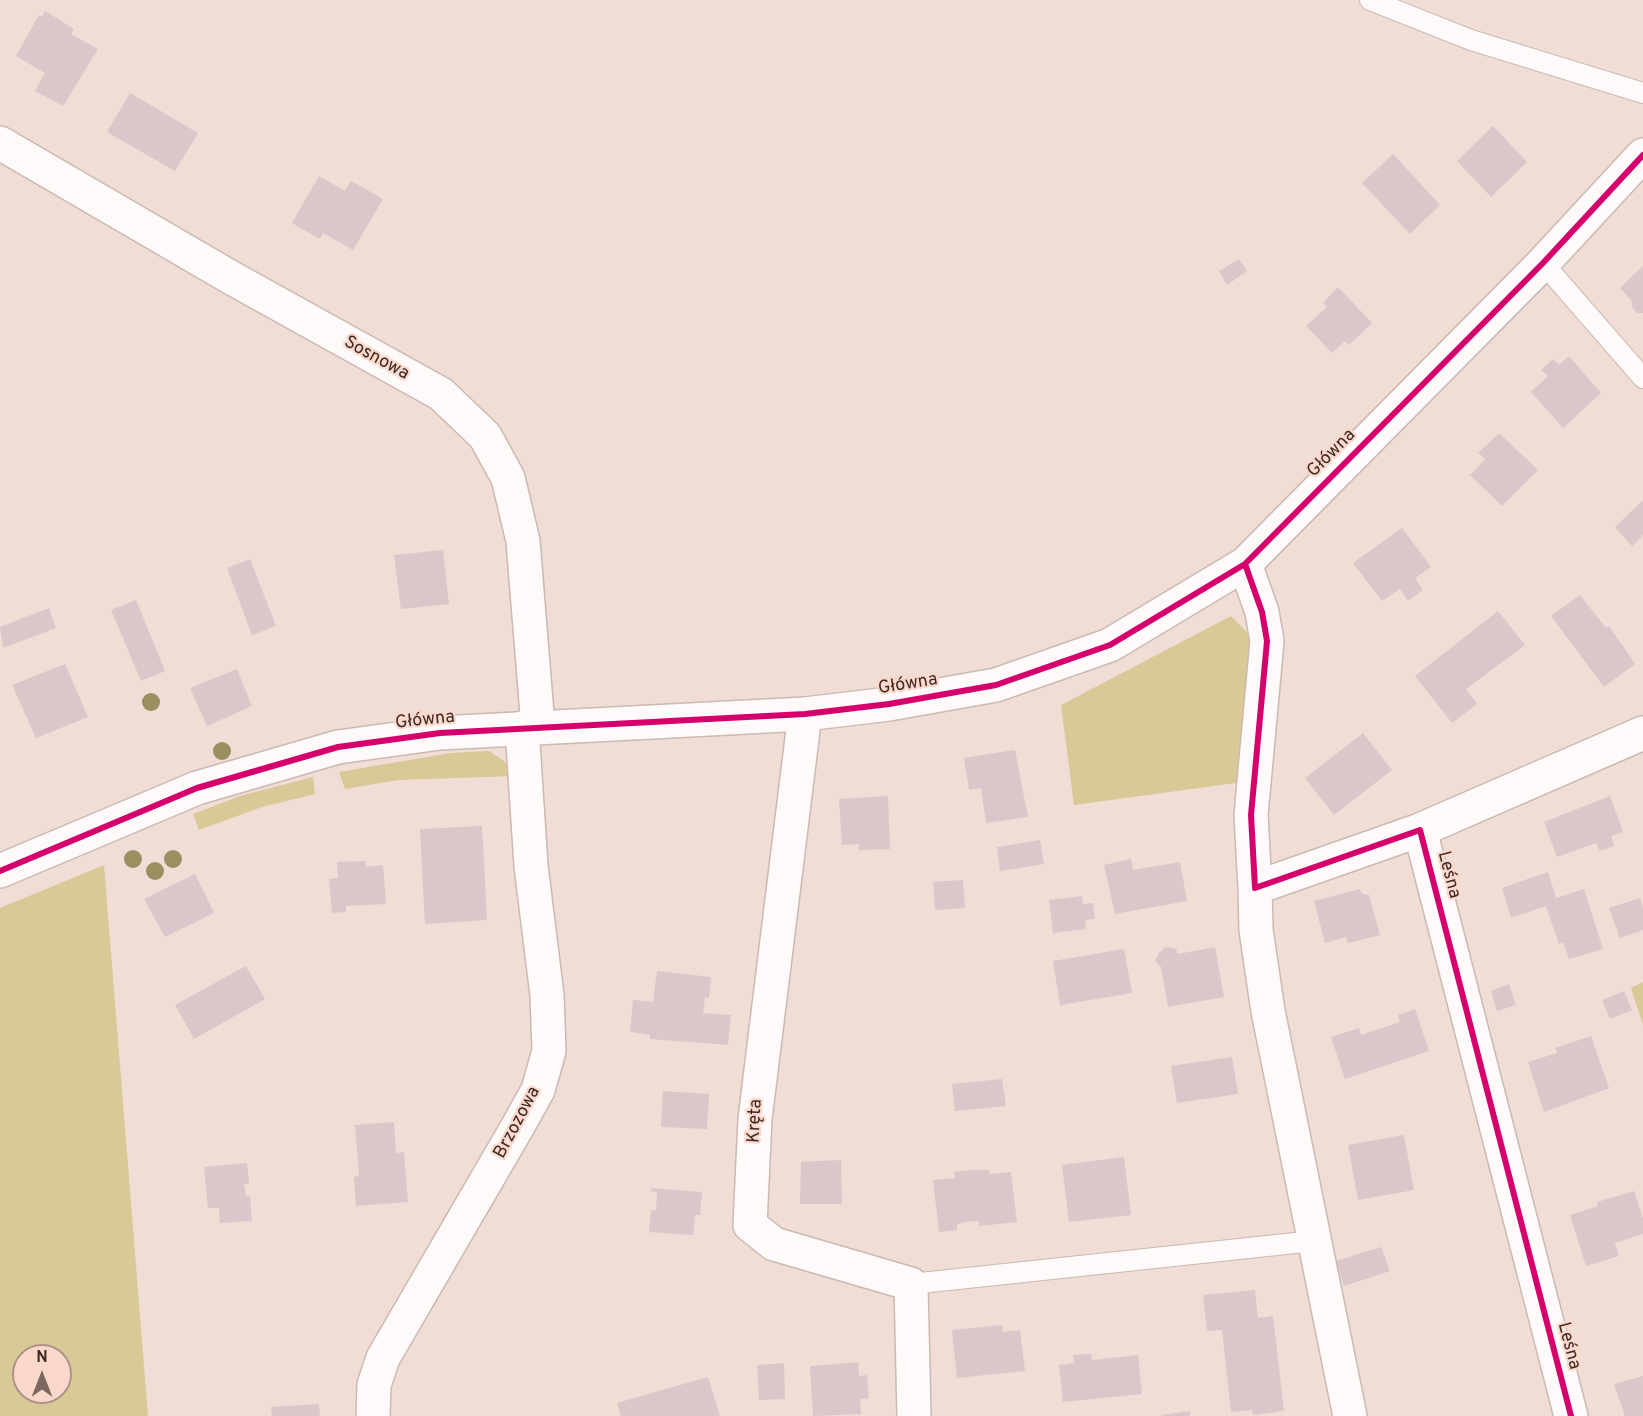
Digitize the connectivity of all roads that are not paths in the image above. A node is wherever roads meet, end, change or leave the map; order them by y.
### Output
1 (1370, 0) edge
2 (1643, 93) edge
3 (0, 143) edge
4 (1643, 155) edge
5 (1543, 263) junction
6 (1643, 378) edge
7 (1245, 564) junction
8 (806, 714) junction
9 (530, 727) junction
10 (1643, 733) edge
11 (1420, 830) junction
12 (0, 871) edge
13 (1255, 888) junction
14 (1314, 1241) junction
15 (911, 1284) junction
16 (374, 1416) edge
17 (914, 1416) edge
18 (1350, 1416) edge
19 (1570, 1416) edge

1 - 2 lane
3 - 9 street, Sosnowa
4 - 5 street, Główna
5 - 6 lane
5 - 7 street, Główna
7 - 8 street, Główna
7 - 13 street
8 - 9 street, Główna
8 - 15 street, Kręta
9 - 12 street, Główna
9 - 16 street, Brzozowa
10 - 11 street, Leśna
11 - 13 street, Leśna
11 - 19 street, Leśna
13 - 14 street
14 - 15 lane
14 - 18 street
15 - 17 street

